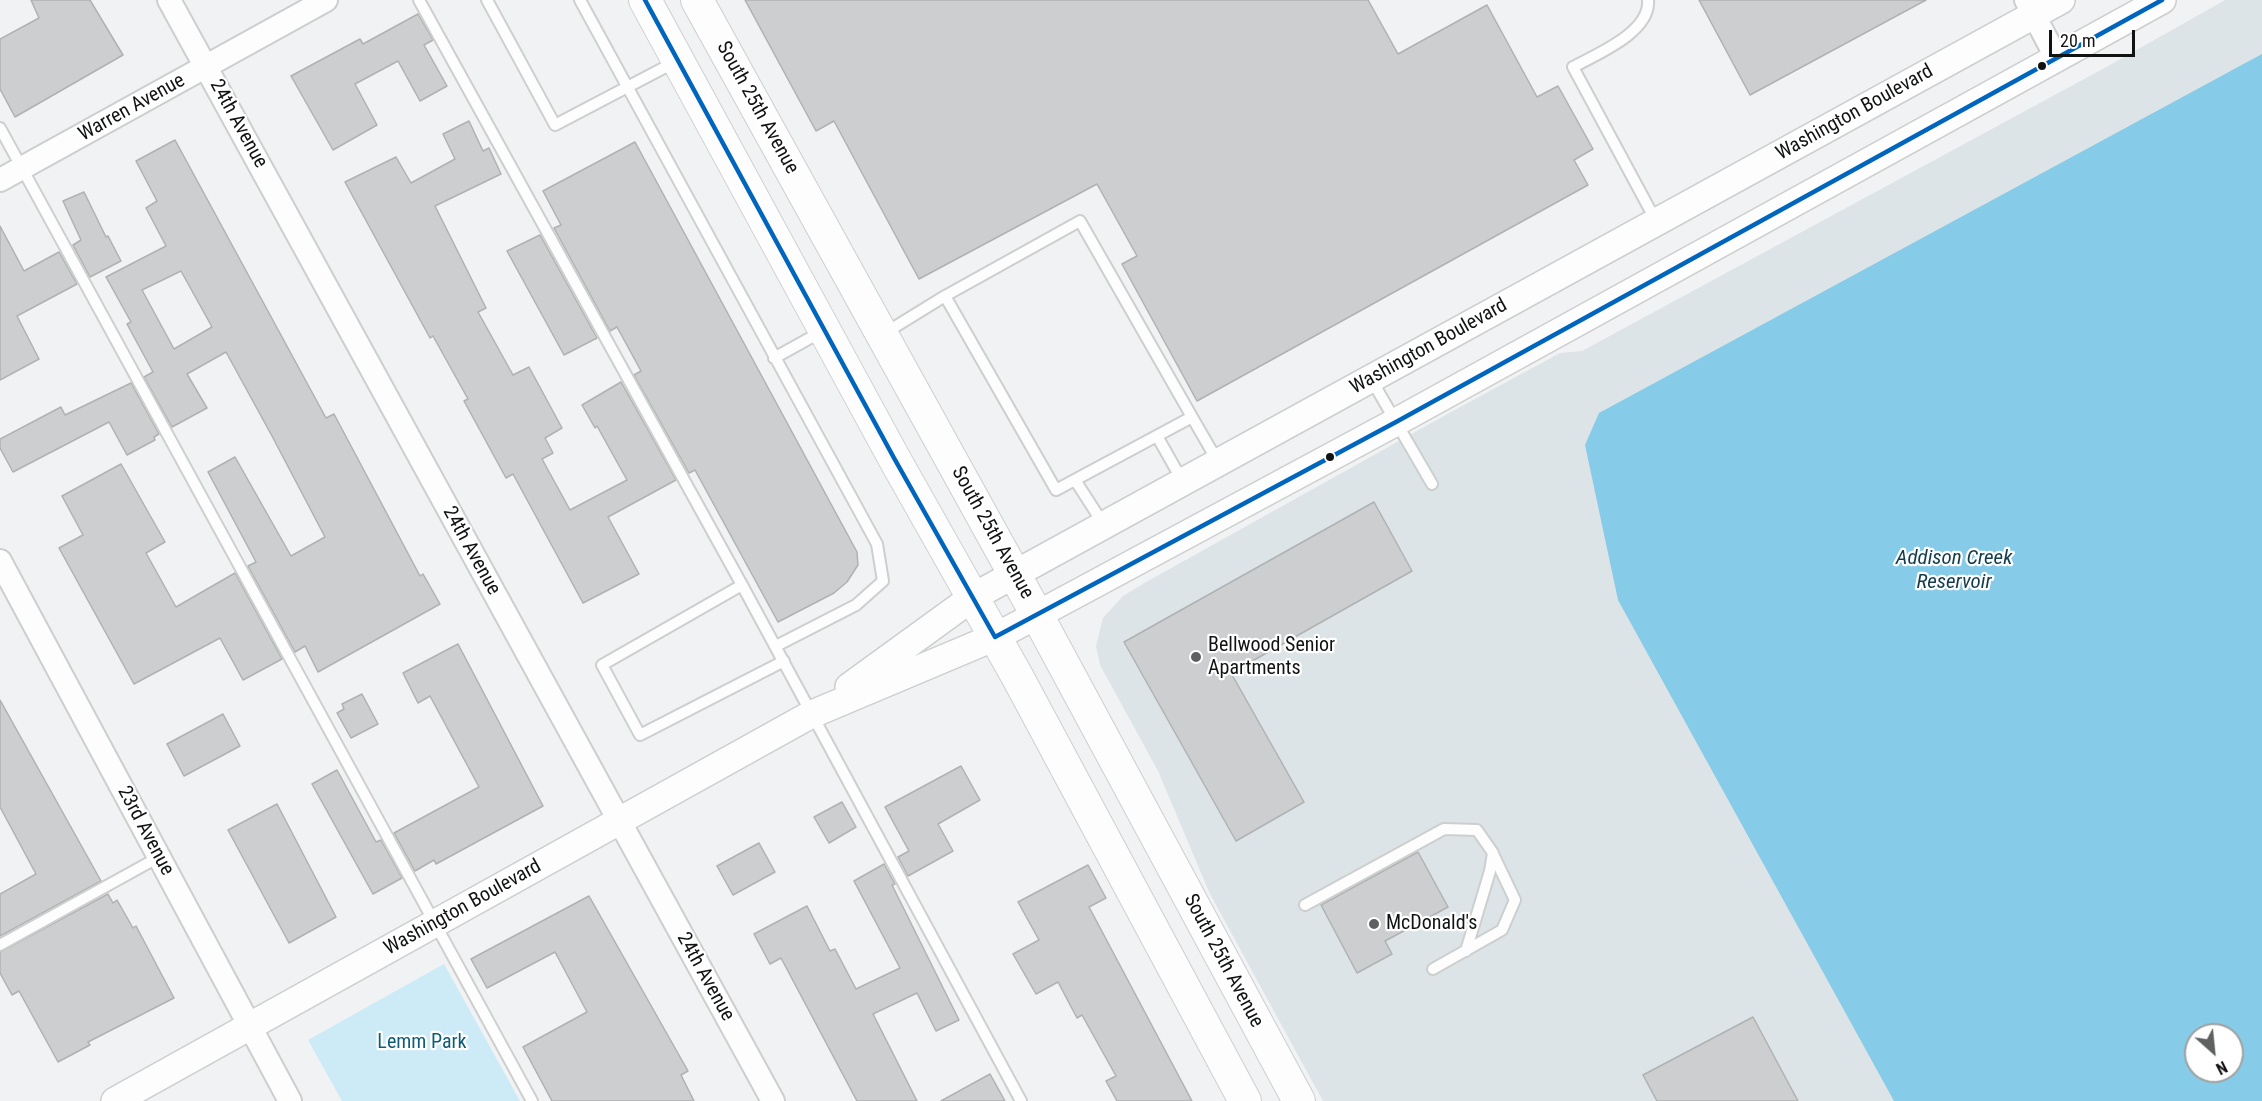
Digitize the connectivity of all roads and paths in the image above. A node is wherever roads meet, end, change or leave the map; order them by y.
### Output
1 (169, 0) edge
2 (327, 0) edge
3 (419, 0) edge
4 (580, 0) edge
5 (645, 0) edge
6 (697, 0) edge
7 (1648, 0) edge
8 (2061, 0) edge
9 (2162, 0) edge
10 (490, 1) edge
11 (2030, 7) edge
12 (2057, 59) junction
13 (678, 60) junction
14 (206, 66) junction
15 (626, 87) junction
16 (0, 128) edge
17 (22, 168) junction
18 (0, 180) edge
19 (1657, 222) junction
20 (945, 296) junction
21 (825, 330) junction
22 (882, 334) junction
23 (774, 358) junction
24 (1371, 378) junction
25 (1192, 417) junction
26 (1396, 422) junction
27 (1157, 436) junction
28 (1218, 462) junction
29 (1075, 480) junction
30 (1183, 482) junction
31 (1432, 484) dead end
32 (1104, 525) junction
33 (0, 561) edge
34 (1015, 574) junction
35 (742, 585) junction
36 (973, 597) junction
37 (1037, 615) junction
38 (995, 636) junction
39 (776, 646) junction
40 (784, 661) junction
41 (810, 715) junction
42 (618, 821) junction
43 (1493, 853) junction
44 (159, 857) junction
45 (1305, 905) dead end
46 (434, 924) junction
47 (0, 945) edge
48 (1466, 951) junction
49 (1433, 969) dead end
50 (250, 1027) junction
51 (116, 1101) edge
52 (290, 1101) edge
53 (532, 1101) edge
54 (773, 1101) edge
55 (1021, 1101) edge
56 (1245, 1101) edge
57 (1299, 1101) edge

1 - 14 street, 24th Avenue
2 - 14 street, Warren Avenue
3 - 35 lane
4 - 15 lane
5 - 13 main road
6 - 22 main road, South 25th Avenue
7 - 19 lane
8 - 11 street, Washington Boulevard
9 - 12 street, Washington Boulevard
10 - 15 lane
11 - 12 street
11 - 19 street, Washington Boulevard
12 - 26 street, Washington Boulevard
13 - 15 lane
13 - 21 main road
14 - 17 street, Warren Avenue
14 - 42 street, 24th Avenue
15 - 23 lane
16 - 17 lane
17 - 18 street, Warren Avenue
17 - 46 lane
19 - 24 street, Washington Boulevard
20 - 22 lane
20 - 25 lane
20 - 29 lane
21 - 23 lane
21 - 36 main road
22 - 34 main road, South 25th Avenue
23 - 39 lane
24 - 26 lane
24 - 28 street, Washington Boulevard
25 - 27 lane
25 - 28 lane
26 - 31 lane
26 - 37 street, Washington Boulevard
27 - 29 lane
27 - 30 lane
28 - 30 street, Washington Boulevard
29 - 32 lane
30 - 32 street, Washington Boulevard
32 - 34 street, Washington Boulevard
33 - 44 street, 23rd Avenue
34 - 36 street, Washington Boulevard
34 - 37 main road, South 25th Avenue
35 - 39 lane
35 - 40 lane
36 - 38 main road
36 - 41 street, Washington Boulevard
37 - 38 street, Washington Boulevard
37 - 57 main road, South 25th Avenue
38 - 41 street, Washington Boulevard
38 - 56 main road
39 - 40 lane
40 - 41 lane
41 - 42 street, Washington Boulevard
41 - 55 lane
42 - 46 street, Washington Boulevard
42 - 54 street, 24th Avenue
43 - 45 lane
43 - 48 lane
43 - 48 lane
44 - 47 lane
44 - 50 street, 23rd Avenue
46 - 50 street, Washington Boulevard
46 - 53 lane
48 - 49 lane
50 - 51 street, Washington Boulevard
50 - 52 street, 23rd Avenue

